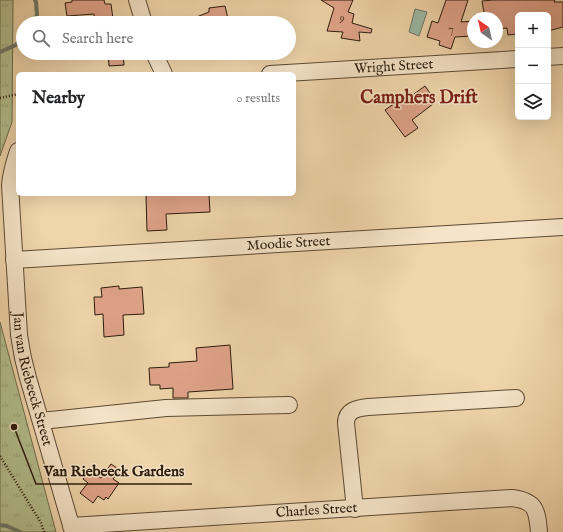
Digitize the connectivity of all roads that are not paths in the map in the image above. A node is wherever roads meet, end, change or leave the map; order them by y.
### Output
1 (137, 0) edge
2 (142, 16) edge
3 (563, 56) edge
4 (551, 57) edge
5 (515, 59) edge
6 (157, 60) edge
7 (163, 72) edge
8 (296, 72) edge
9 (16, 157) edge
10 (563, 227) edge
11 (14, 260) junction
12 (516, 398) dead end
13 (289, 405) dead end
14 (41, 422) junction
15 (354, 509) junction
16 (72, 529) edge
17 (539, 532) edge

1 - 2 street
3 - 4 street
5 - 8 street, Wright Street
6 - 7 street
9 - 11 street, Jan van Riebeeck Street
10 - 11 street, Moodie Street
11 - 14 street, Jan van Riebeeck Street
12 - 15 street
13 - 14 street
14 - 16 street, Jan van Riebeeck Street
15 - 16 street, Charles Street
15 - 17 street, Charles Street

